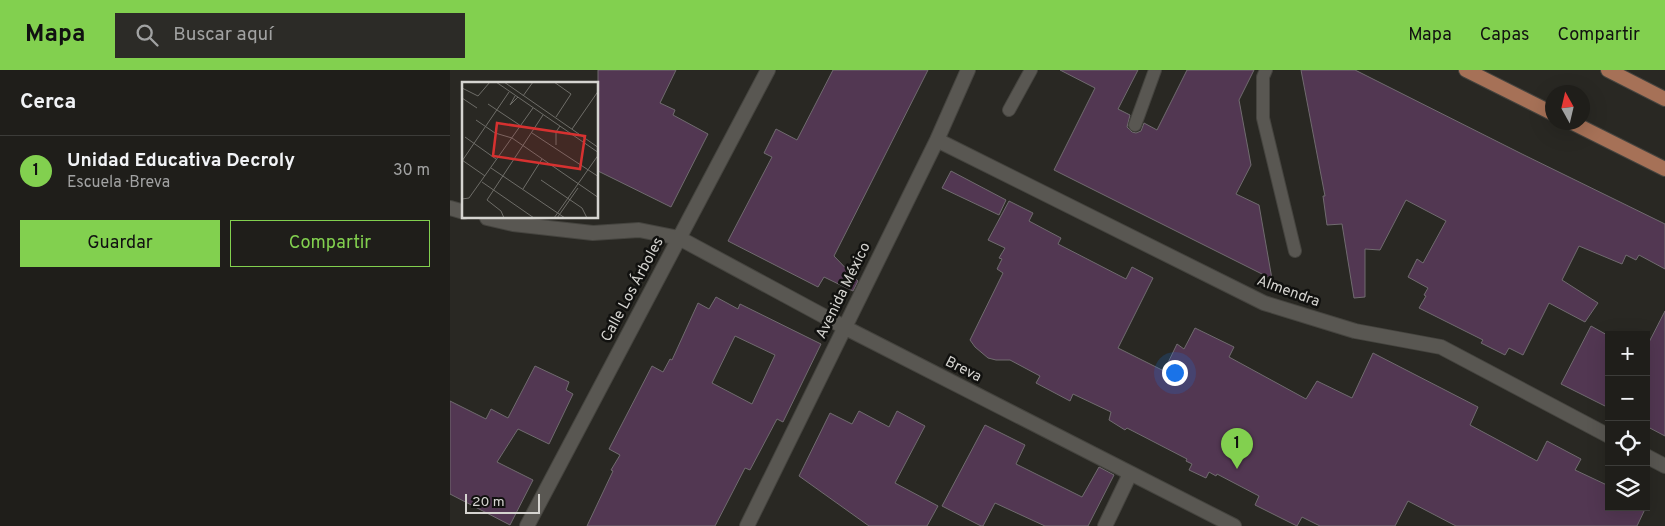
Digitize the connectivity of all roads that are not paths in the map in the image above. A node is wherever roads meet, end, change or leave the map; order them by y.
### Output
1 (768, 70) edge
2 (968, 70) edge
3 (1031, 70) edge
4 (1155, 70) edge
5 (1266, 70) edge
6 (1466, 70) edge
7 (1608, 70) edge
8 (1665, 99) edge
9 (1009, 110) dead end
10 (1545, 110) edge
11 (1135, 125) dead end
12 (1587, 130) edge
13 (937, 140) junction
14 (1665, 169) edge
15 (491, 219) edge
16 (679, 238) junction
17 (1295, 251) dead end
18 (844, 327) junction
19 (1605, 434) edge
20 (1650, 458) edge
21 (1665, 466) edge
22 (1130, 474) junction
23 (527, 526) edge
24 (747, 526) edge
25 (1105, 526) edge
26 (1234, 526) edge

1 - 16 street, Calle Los Árboles
2 - 13 street, Avenida México
3 - 9 lane
4 - 11 lane
5 - 17 lane
6 - 10 main road
7 - 8 main road
12 - 14 main road
13 - 18 street, Avenida México
13 - 19 street, Almendra
15 - 16 street, Breva
16 - 18 street, Breva
16 - 23 street, Calle Los Árboles
18 - 22 street, Breva
18 - 24 street, Avenida México
20 - 21 street
22 - 25 street
22 - 26 street, Breva

